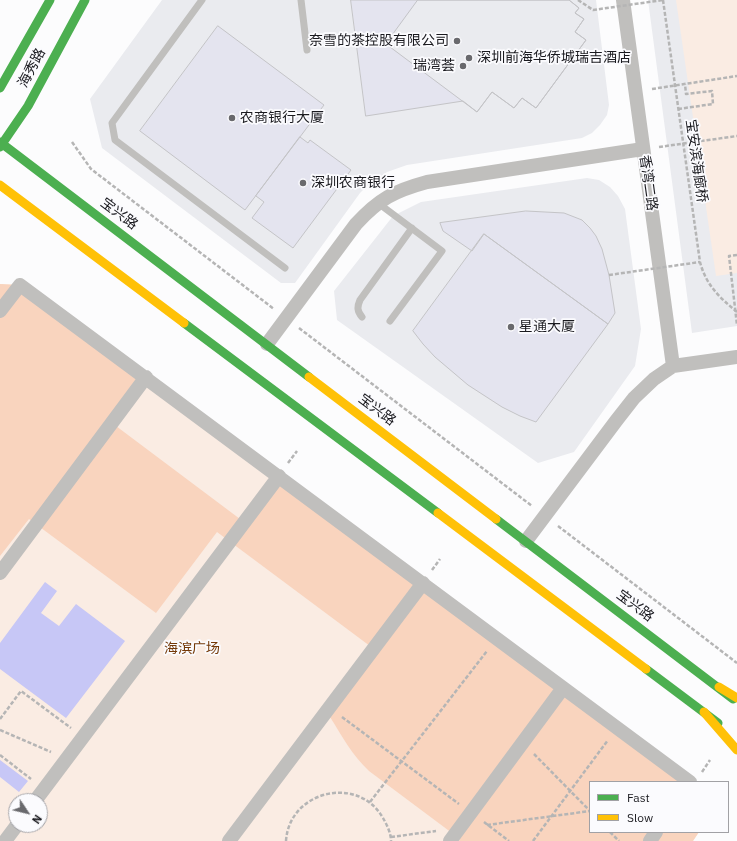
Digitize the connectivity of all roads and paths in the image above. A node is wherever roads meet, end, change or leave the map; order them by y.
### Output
1 (50, 0) edge
2 (85, 0) edge
3 (202, 0) edge
4 (301, 0) edge
5 (578, 0) edge
6 (623, 0) edge
7 (663, 0) edge
8 (89, 12) dead end
9 (307, 50) dead end
10 (57, 51) junction
11 (737, 76) edge
12 (684, 84) junction
13 (0, 88) edge
14 (635, 91) junction
15 (678, 109) junction
16 (737, 136) edge
17 (72, 142) dead end
18 (1, 144) edge
19 (643, 149) junction
20 (0, 185) edge
21 (378, 203) junction
22 (412, 228) junction
23 (737, 255) edge
24 (700, 262) junction
25 (285, 268) dead end
26 (609, 276) dead end
27 (736, 294) edge
28 (0, 311) edge
29 (737, 312) edge
30 (362, 317) dead end
31 (286, 318) junction
32 (390, 321) dead end
33 (737, 325) edge
34 (266, 344) junction
35 (737, 357) edge
36 (673, 366) junction
37 (146, 378) junction
38 (278, 476) junction
39 (545, 516) junction
40 (526, 541) junction
41 (0, 572) edge
42 (423, 583) junction
43 (497, 638) junction
44 (737, 663) edge
45 (719, 687) junction
46 (563, 688) junction
47 (737, 698) edge
48 (737, 701) edge
49 (330, 707) junction
50 (704, 712) junction
51 (0, 719) edge
52 (617, 728) junction
53 (0, 730) edge
54 (83, 737) junction
55 (737, 737) edge
56 (523, 742) junction
57 (737, 750) edge
58 (0, 755) edge
59 (66, 759) junction
60 (402, 761) junction
61 (689, 781) edge
62 (45, 789) junction
63 (570, 791) junction
64 (42, 793) edge
65 (370, 802) junction
66 (589, 810) edge
67 (589, 811) edge
68 (471, 813) junction
69 (550, 817) junction
70 (487, 825) junction
71 (459, 828) junction
72 (611, 833) edge
73 (391, 839) edge
74 (229, 841) edge
75 (286, 841) edge
76 (450, 841) edge
77 (509, 841) edge
78 (533, 841) edge
79 (619, 841) edge

1 - 13 main road, 海秀路
2 - 10 main road, 海秀路
3 - 25 lane
4 - 9 lane
5 - 7 path, 宝安滨海廊桥, bridge
6 - 14 street, 香湾二路
7 - 15 path, 宝安滨海廊桥, bridge
8 - 10 main road
10 - 18 main road, 海秀路
11 - 12 path
12 - 14 path
12 - 15 path
14 - 19 street, 香湾二路
15 - 24 path, 宝安滨海廊桥, bridge
16 - 19 path
17 - 31 path
18 - 34 main road, 宝兴路
19 - 21 street
19 - 36 street, 香湾二路
20 - 50 main road
21 - 22 lane
21 - 31 street
22 - 30 lane
22 - 32 lane
23 - 27 path
24 - 26 path, bridge
24 - 29 path, 宝安滨海廊桥, bridge
27 - 33 path
28 - 37 street
31 - 34 street
31 - 39 path
34 - 40 main road, 宝兴路
35 - 36 street
36 - 39 street
37 - 38 street
37 - 41 street
38 - 42 street
38 - 54 street
39 - 40 street
39 - 44 path
40 - 45 main road, 宝兴路
42 - 43 street
42 - 49 street
43 - 46 street
43 - 60 path
45 - 47 main road
45 - 48 main road, 宝兴路
46 - 52 street
46 - 56 street
49 - 60 path
49 - 74 street
50 - 55 main road
50 - 57 main road
51 - 54 path
52 - 61 street
52 - 63 path
53 - 59 path
54 - 59 street
56 - 63 path
56 - 68 street
58 - 62 path
59 - 62 street
60 - 65 path
60 - 68 path
62 - 64 street
63 - 66 path
63 - 69 path
65 - 73 path
65 - 75 path
67 - 69 path
68 - 70 path
68 - 71 street
69 - 70 path
69 - 78 path
70 - 71 path
70 - 77 path
71 - 73 path
71 - 76 street
72 - 79 path

